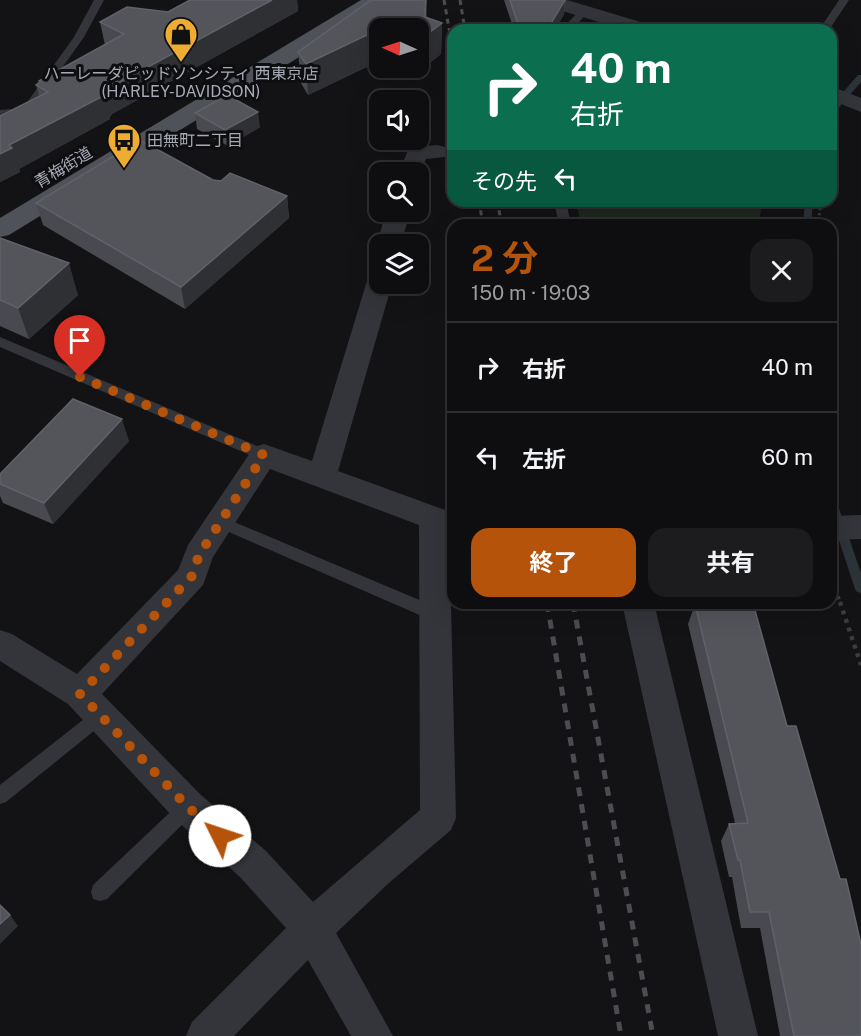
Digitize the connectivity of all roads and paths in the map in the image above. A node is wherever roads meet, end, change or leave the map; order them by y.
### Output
1 (99, 0) edge
2 (376, 0) edge
3 (546, 0) edge
4 (844, 0) edge
5 (343, 4) edge
6 (584, 11) junction
7 (572, 24) edge
8 (627, 24) edge
9 (828, 24) edge
10 (837, 96) edge
11 (861, 106) edge
12 (0, 113) edge
13 (437, 152) dead end
14 (414, 162) edge
15 (0, 205) edge
16 (0, 229) edge
17 (376, 294) edge
18 (0, 342) edge
19 (264, 455) junction
20 (322, 475) junction
21 (444, 518) edge
22 (220, 522) junction
23 (861, 527) edge
24 (837, 528) edge
25 (837, 593) edge
26 (639, 609) edge
27 (437, 615) junction
28 (0, 644) edge
29 (861, 665) edge
30 (89, 705) junction
31 (0, 796) edge
32 (188, 807) junction
33 (100, 892) dead end
34 (311, 927) junction
35 (206, 1036) edge
36 (373, 1036) edge
37 (738, 1036) edge

1 - 12 lane
2 - 5 main road, 青梅街道
3 - 6 street
4 - 9 lane
5 - 15 main road, 青梅街道
5 - 16 main road, 青梅街道
6 - 7 lane
6 - 8 street
10 - 11 street
13 - 14 street
17 - 20 street
18 - 19 lane
19 - 20 street
19 - 22 street
20 - 21 street
21 - 27 street
22 - 27 lane
22 - 30 street
23 - 24 street
25 - 29 path
26 - 37 street
27 - 34 street
28 - 30 street
30 - 31 lane
30 - 32 street
32 - 33 lane
32 - 34 street
34 - 35 street
34 - 36 street

